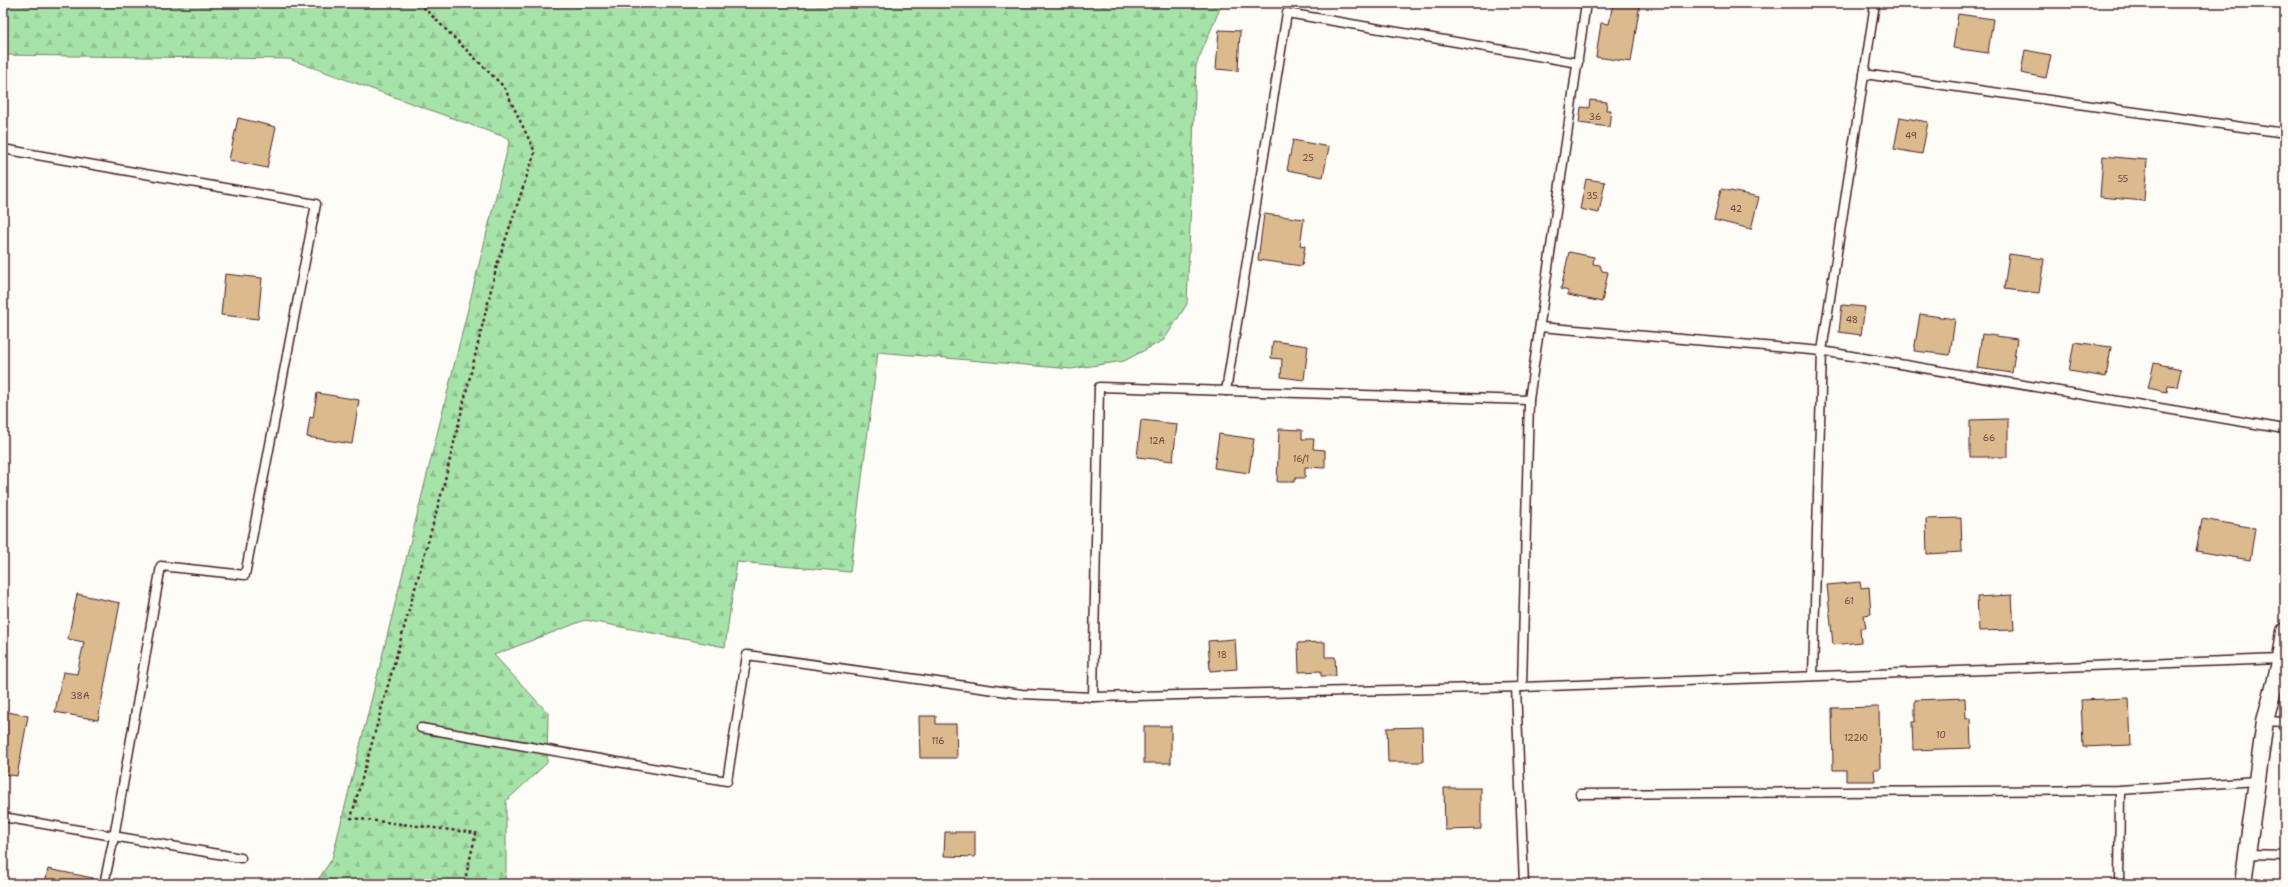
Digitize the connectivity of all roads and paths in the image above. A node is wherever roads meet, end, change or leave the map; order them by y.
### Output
1 (419, 3) edge
2 (1586, 3) edge
3 (1875, 3) edge
4 (1578, 63) junction
5 (1864, 74) junction
6 (2285, 133) edge
7 (3, 149) edge
8 (1540, 327) junction
9 (1822, 351) junction
10 (1226, 391) junction
11 (1529, 400) junction
12 (2285, 429) edge
13 (2285, 631) edge
14 (2281, 659) junction
15 (1813, 676) junction
16 (1519, 687) junction
17 (1093, 697) junction
18 (2265, 721) junction
19 (2285, 722) edge
20 (421, 728) dead end
21 (2257, 781) junction
22 (2120, 790) junction
23 (1580, 794) dead end
24 (3, 817) edge
25 (114, 836) junction
26 (2247, 854) junction
27 (2285, 855) edge
28 (241, 858) dead end
29 (104, 884) edge
30 (464, 884) edge
31 (1524, 884) edge
32 (2119, 884) edge
33 (2243, 884) edge

1 - 30 path
2 - 4 lane
3 - 5 lane
4 - 8 lane
4 - 10 lane
5 - 6 lane
5 - 9 lane
7 - 25 lane
8 - 9 lane
8 - 11 lane
9 - 12 lane
9 - 15 lane
10 - 11 lane
10 - 17 lane
11 - 16 lane
13 - 14 street
14 - 15 lane
14 - 18 street
15 - 16 lane
16 - 17 lane
16 - 31 lane
17 - 20 lane
18 - 19 lane
18 - 21 street
21 - 22 lane
21 - 26 street
22 - 23 lane
22 - 32 lane
24 - 25 lane
25 - 28 lane
25 - 29 lane
26 - 27 lane
26 - 33 street

